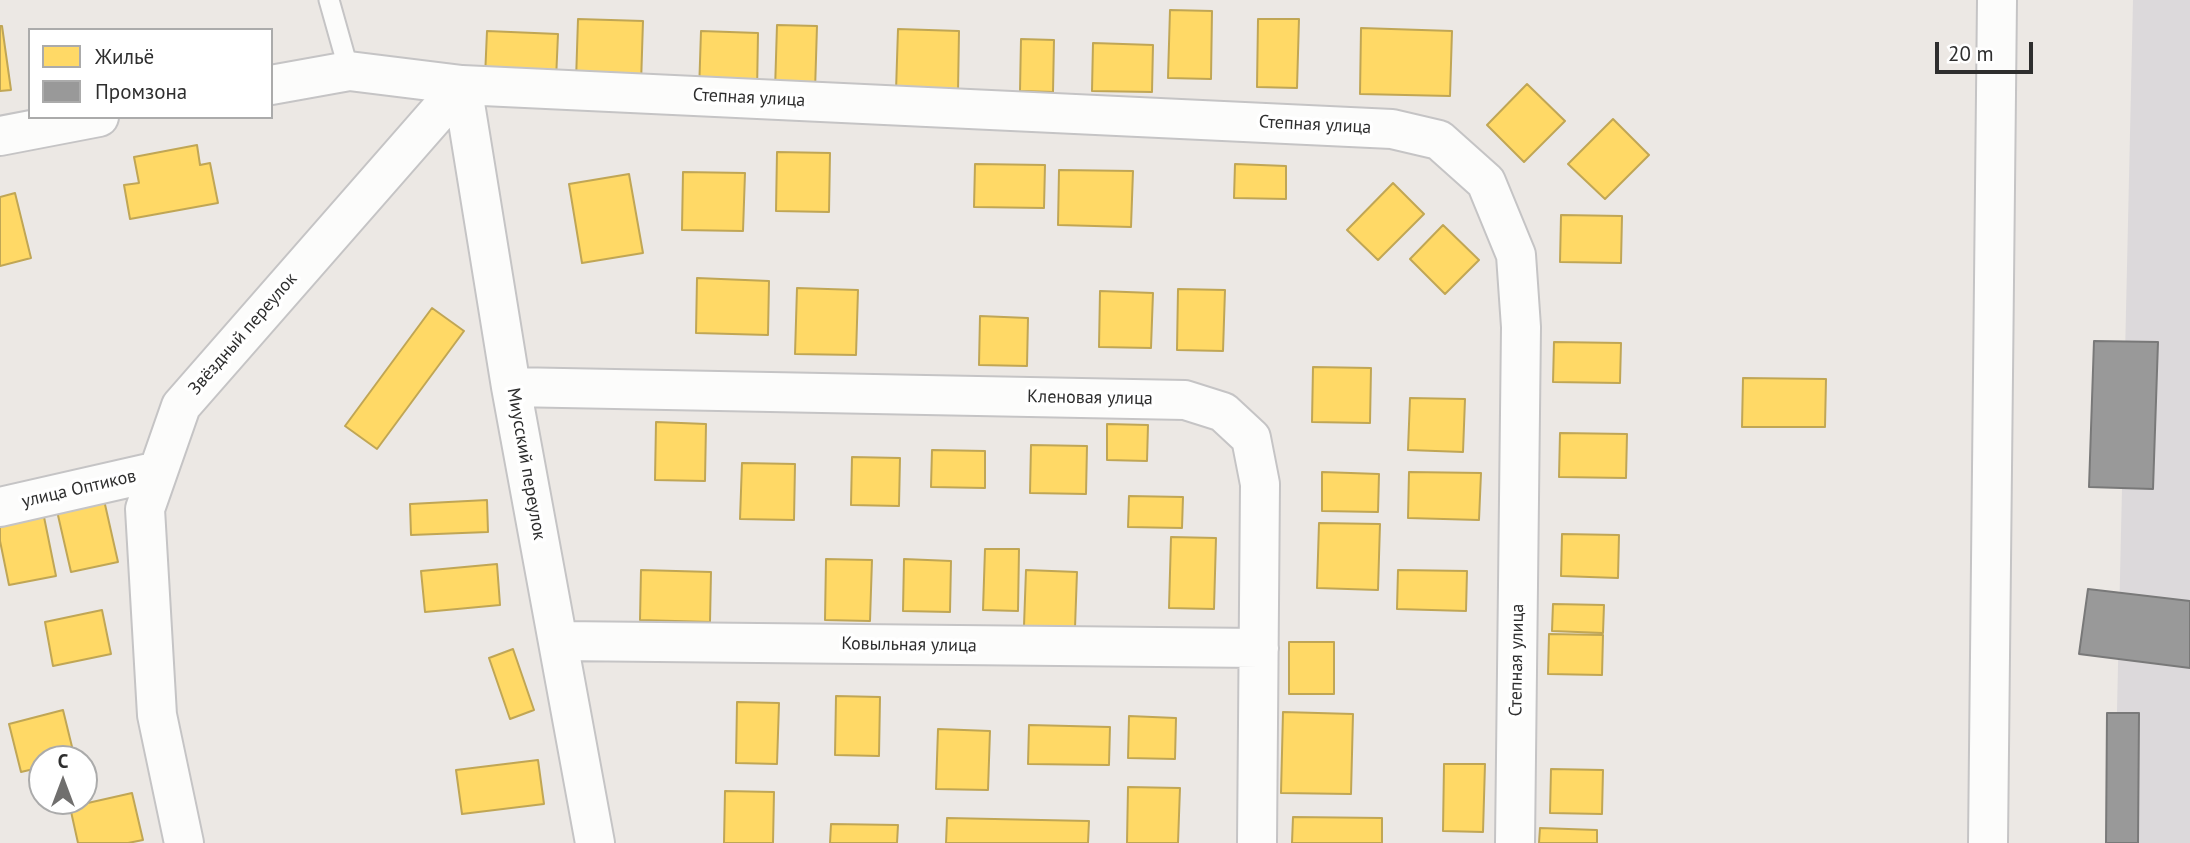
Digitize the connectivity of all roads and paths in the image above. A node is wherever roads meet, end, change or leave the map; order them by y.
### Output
1 (329, 0) edge
2 (1997, 0) edge
3 (349, 71) junction
4 (273, 85) edge
5 (462, 85) junction
6 (89, 119) edge
7 (0, 136) edge
8 (512, 387) junction
9 (158, 471) junction
10 (0, 507) edge
11 (558, 641) junction
12 (1259, 648) junction
13 (184, 843) edge
14 (595, 843) edge
15 (1257, 843) edge
16 (1515, 843) edge
17 (1988, 843) edge

1 - 3 lane
2 - 17 street
3 - 4 street, Степная улица
3 - 5 street, Степная улица
5 - 8 street, Миусский переулок
5 - 9 street, Звёздный переулок
5 - 16 street, Степная улица
6 - 7 street
8 - 11 street, Миусский переулок
8 - 12 street, Кленовая улица
9 - 10 street, улица Оптиков
9 - 13 street, Звёздный переулок
11 - 12 street, Ковыльная улица
11 - 14 street, Миусский переулок
12 - 15 street, Кленовая улица

